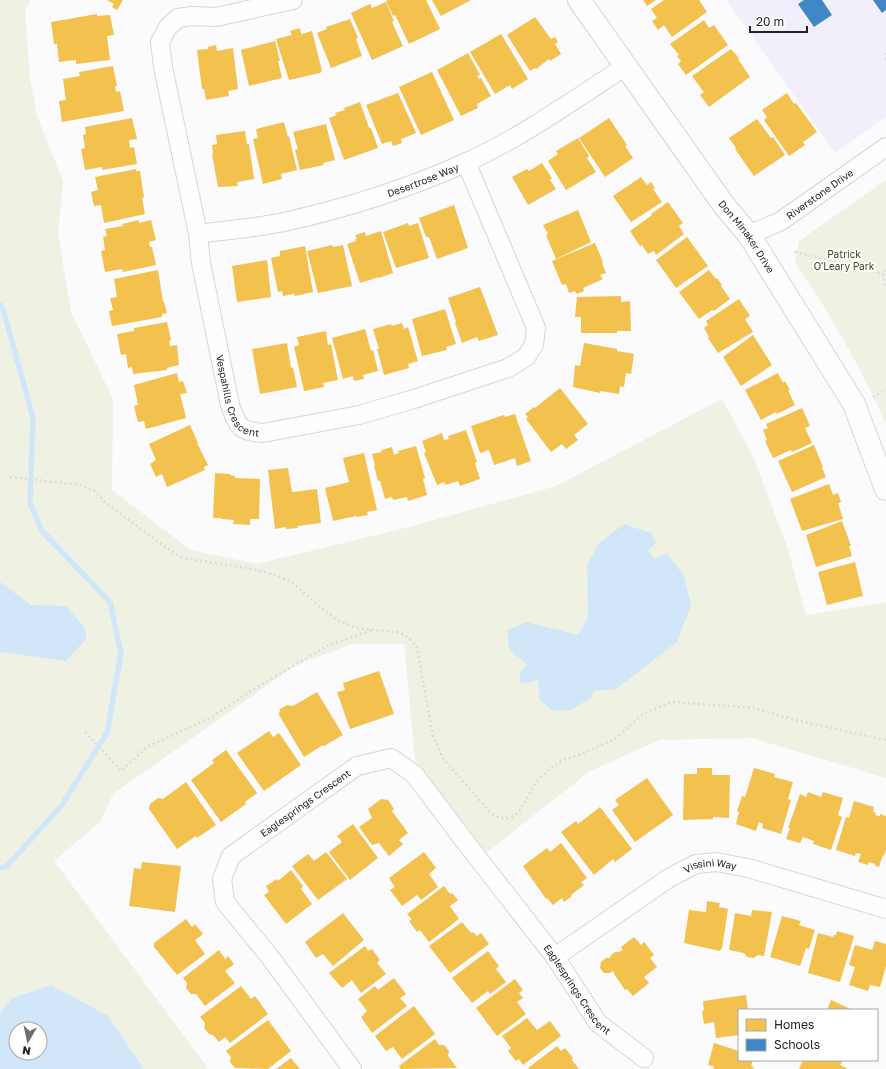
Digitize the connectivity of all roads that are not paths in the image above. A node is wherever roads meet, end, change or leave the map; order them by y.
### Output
1 (292, 0) edge
2 (579, 0) edge
3 (626, 66) junction
4 (886, 147) edge
5 (466, 162) junction
6 (198, 234) junction
7 (749, 235) junction
8 (886, 489) edge
9 (886, 909) edge
10 (555, 957) junction
11 (644, 1058) dead end
12 (352, 1069) edge

1 - 6 street, Vespahills Crescent
2 - 3 street, Don Minaker Drive
3 - 5 street, Desertrose Way
3 - 7 street, Don Minaker Drive
4 - 7 street, Riverstone Drive
5 - 6 street, Desertrose Way
5 - 6 street, Vespahills Crescent
7 - 8 street, Don Minaker Drive
9 - 10 street, Vissini Way
10 - 11 street, Eaglesprings Crescent
10 - 12 street, Eaglesprings Crescent

